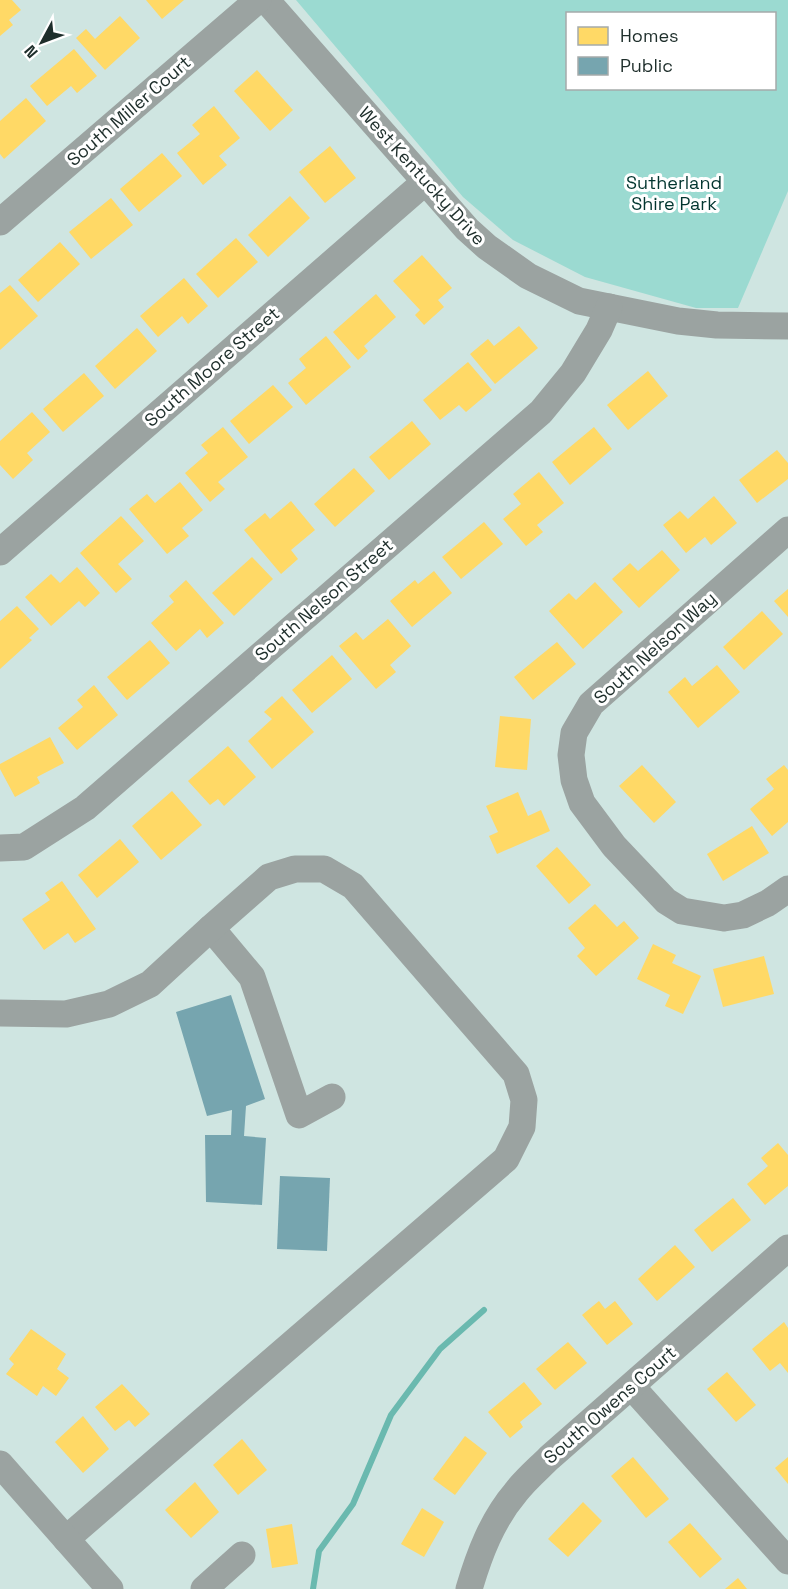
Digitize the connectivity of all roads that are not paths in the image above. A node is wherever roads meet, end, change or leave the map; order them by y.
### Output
1 (258, 0) edge
2 (266, 0) edge
3 (425, 182) junction
4 (0, 222) edge
5 (609, 307) junction
6 (788, 326) edge
7 (788, 530) edge
8 (0, 552) edge
9 (0, 848) edge
10 (788, 889) edge
11 (211, 928) junction
12 (0, 1013) edge
13 (332, 1097) dead end
14 (788, 1248) edge
15 (632, 1386) junction
16 (0, 1464) edge
17 (66, 1539) junction
18 (242, 1555) dead end
19 (788, 1561) edge
20 (110, 1589) edge
21 (204, 1589) edge
22 (469, 1589) edge

1 - 4 street, South Miller Court
2 - 3 street, West Kentucky Drive
3 - 5 street, West Kentucky Drive
3 - 8 street, South Moore Street
5 - 6 street, West Kentucky Drive
5 - 9 street, South Nelson Street
7 - 10 street, South Nelson Way
11 - 12 street
11 - 13 street
11 - 17 street
14 - 15 street, South Owens Court
15 - 19 street
15 - 22 street, South Owens Court
16 - 17 street
17 - 20 street
18 - 21 street

